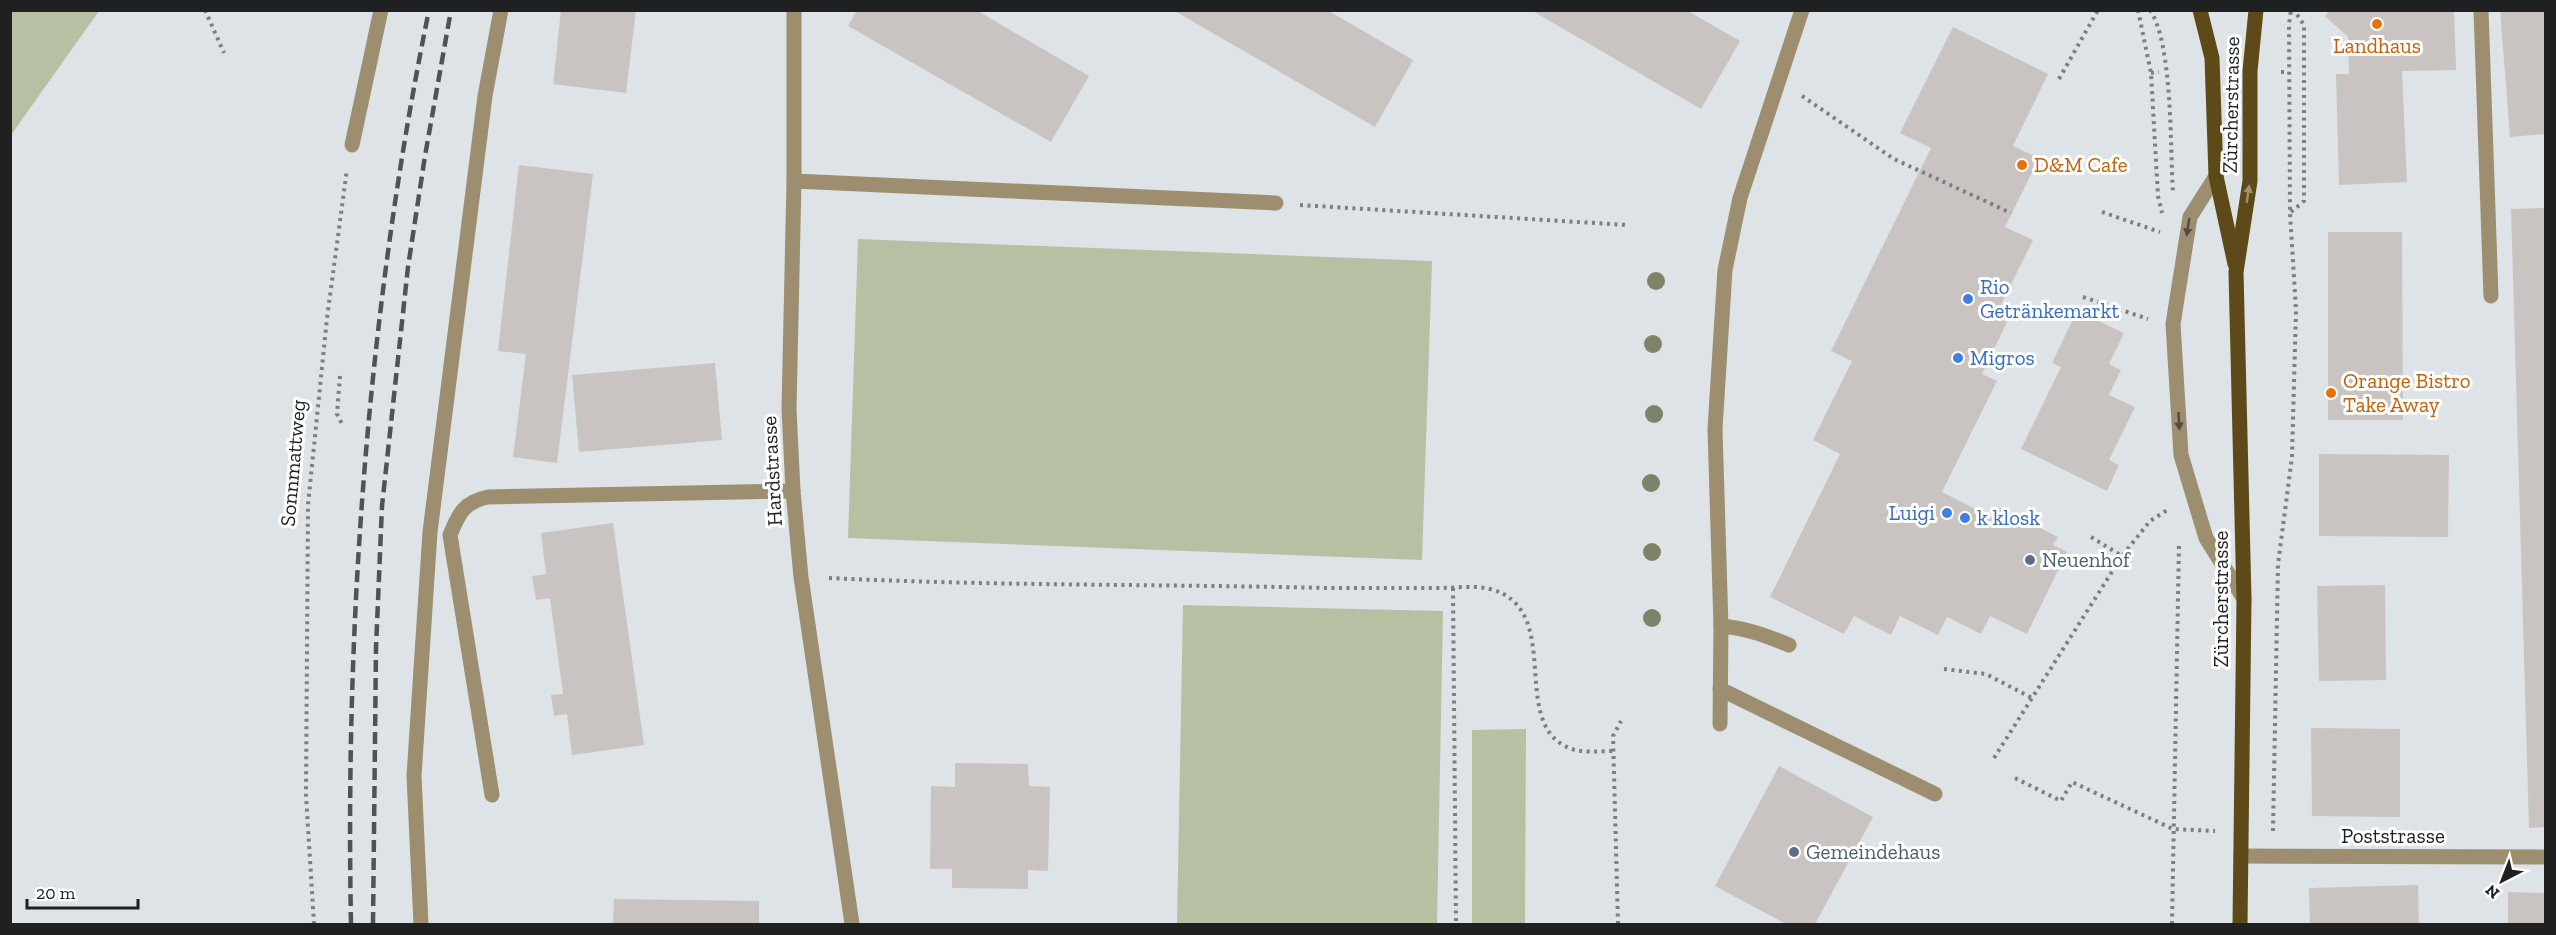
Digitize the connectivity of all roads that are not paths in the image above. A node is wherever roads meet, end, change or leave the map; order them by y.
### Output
1 (381, 10) edge
2 (501, 10) edge
3 (795, 10) edge
4 (1802, 10) edge
5 (2200, 10) edge
6 (2256, 10) edge
7 (2481, 10) edge
8 (352, 145) road end
9 (2216, 176) junction
10 (794, 181) junction
11 (1276, 203) road end
12 (2236, 272) junction
13 (2491, 296) dead end
14 (793, 490) junction
15 (2244, 598) junction
16 (1721, 626) junction
17 (1789, 645) dead end
18 (1720, 689) junction
19 (1720, 724) dead end
20 (1935, 794) dead end
21 (492, 795) dead end
22 (2241, 855) junction
23 (2546, 857) edge
24 (421, 924) edge
25 (852, 924) edge
26 (2240, 924) edge

1 - 8 street
2 - 24 street
3 - 10 street, Hardstrasse
4 - 16 street
5 - 9 main road, Zürcherstrasse
12 -> 6 main road, Zürcherstrasse
7 - 13 street
9 - 12 main road, Zürcherstrasse
9 -> 15 street
10 - 11 street
10 - 14 street, Hardstrasse
12 - 15 main road, Zürcherstrasse
14 - 21 street
14 - 25 street, Hardstrasse
15 - 22 main road, Zürcherstrasse
16 - 17 street
16 - 18 street
18 - 19 street
18 - 20 street
22 - 23 street, Poststrasse
22 - 26 main road, Zürcherstrasse

